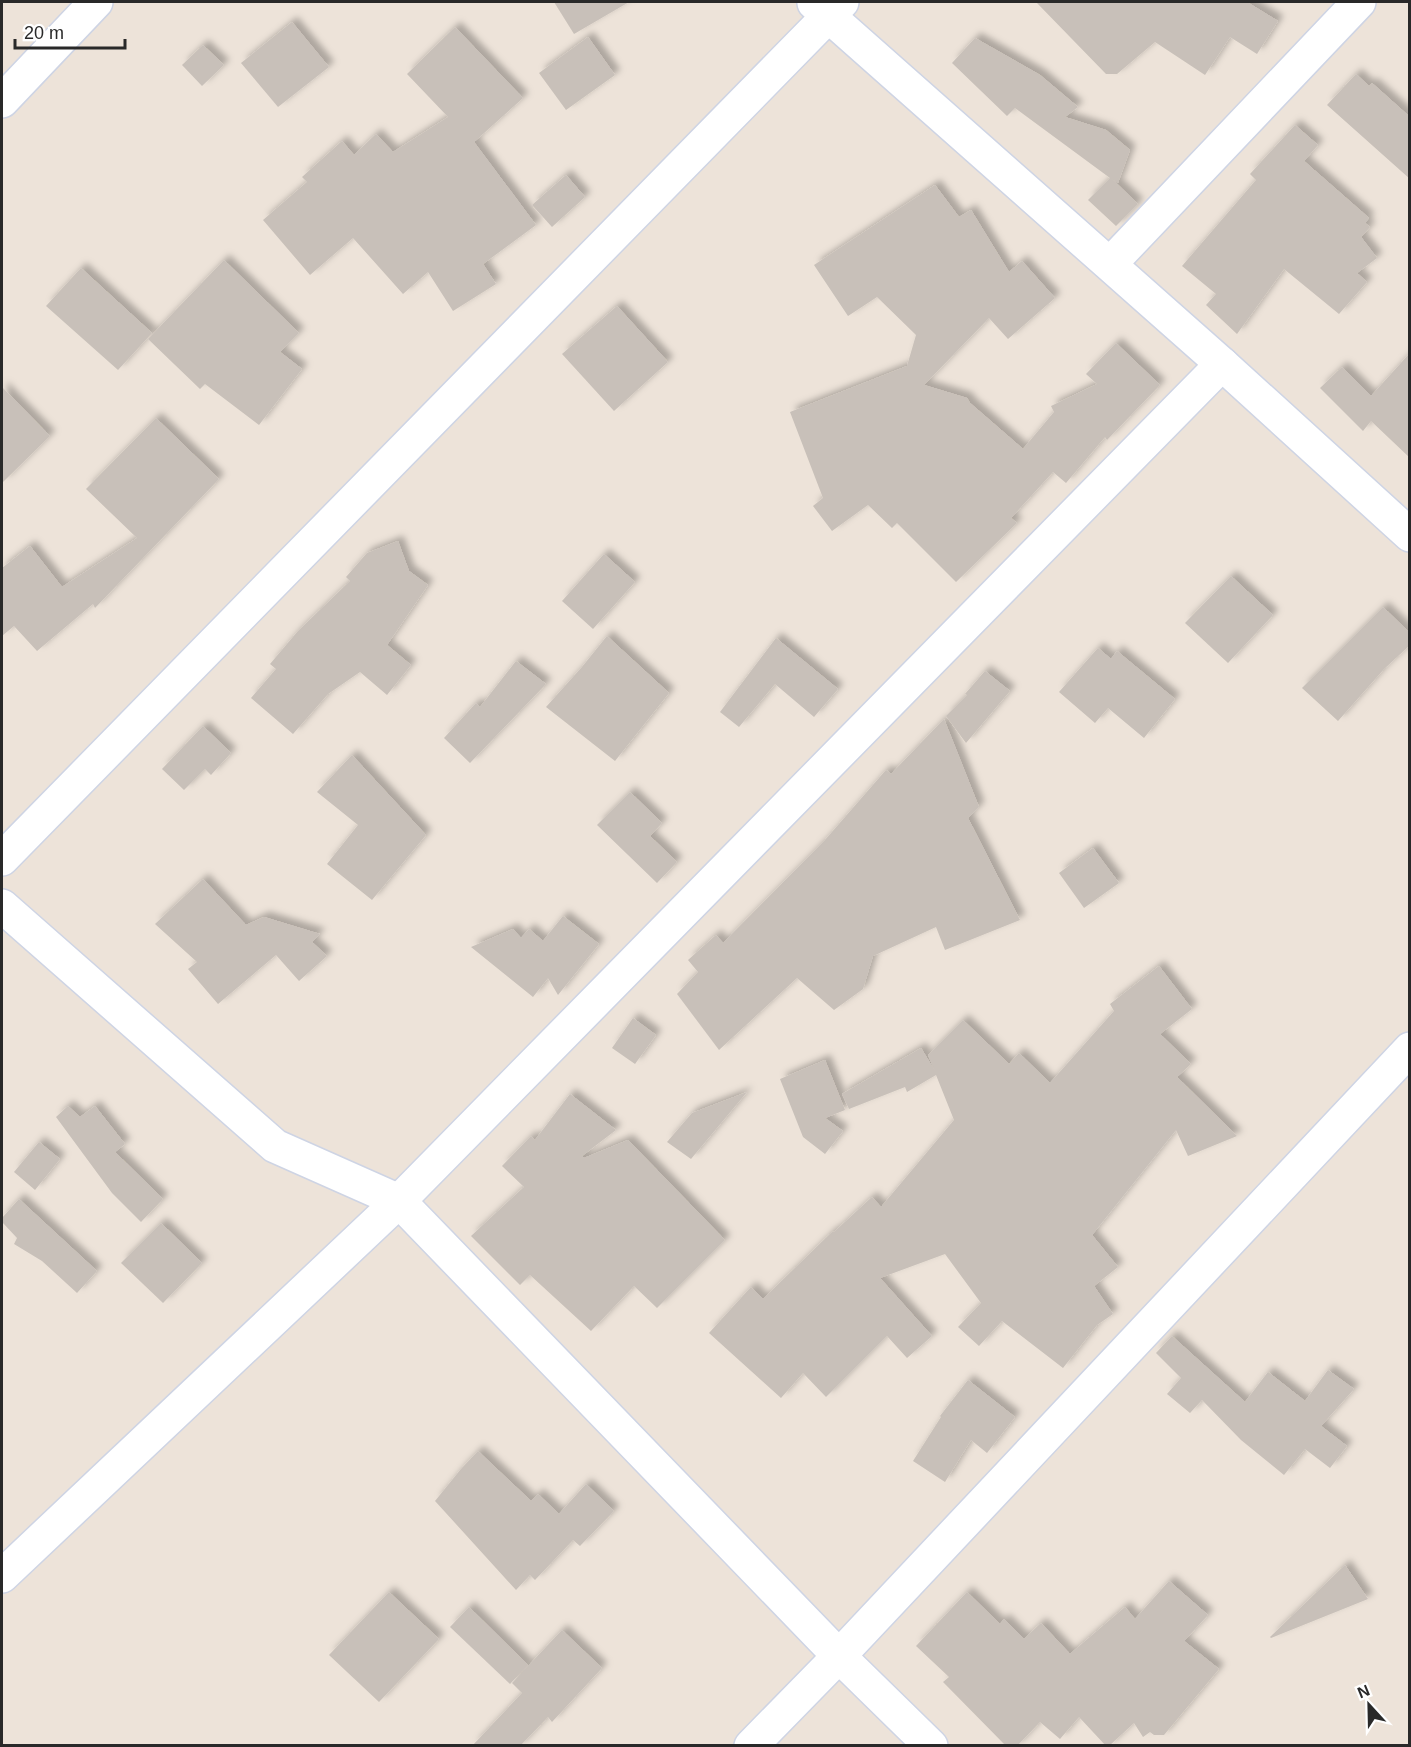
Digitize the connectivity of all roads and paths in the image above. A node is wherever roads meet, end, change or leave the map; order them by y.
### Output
1 (96, 2) edge
2 (1359, 2) edge
3 (828, 6) edge
4 (2, 101) edge
5 (1110, 264) junction
6 (1222, 364) junction
7 (1409, 532) edge
8 (2, 859) edge
9 (2, 906) edge
10 (1410, 1048) edge
11 (399, 1201) junction
12 (2, 1576) edge
13 (839, 1656) junction
14 (751, 1746) edge
15 (931, 1746) edge

1 - 4 street
2 - 5 street
3 - 5 street
3 - 8 street
5 - 6 street
6 - 7 street
6 - 11 street
9 - 11 street
10 - 13 street
11 - 12 street
11 - 13 street
13 - 14 street
13 - 15 street

